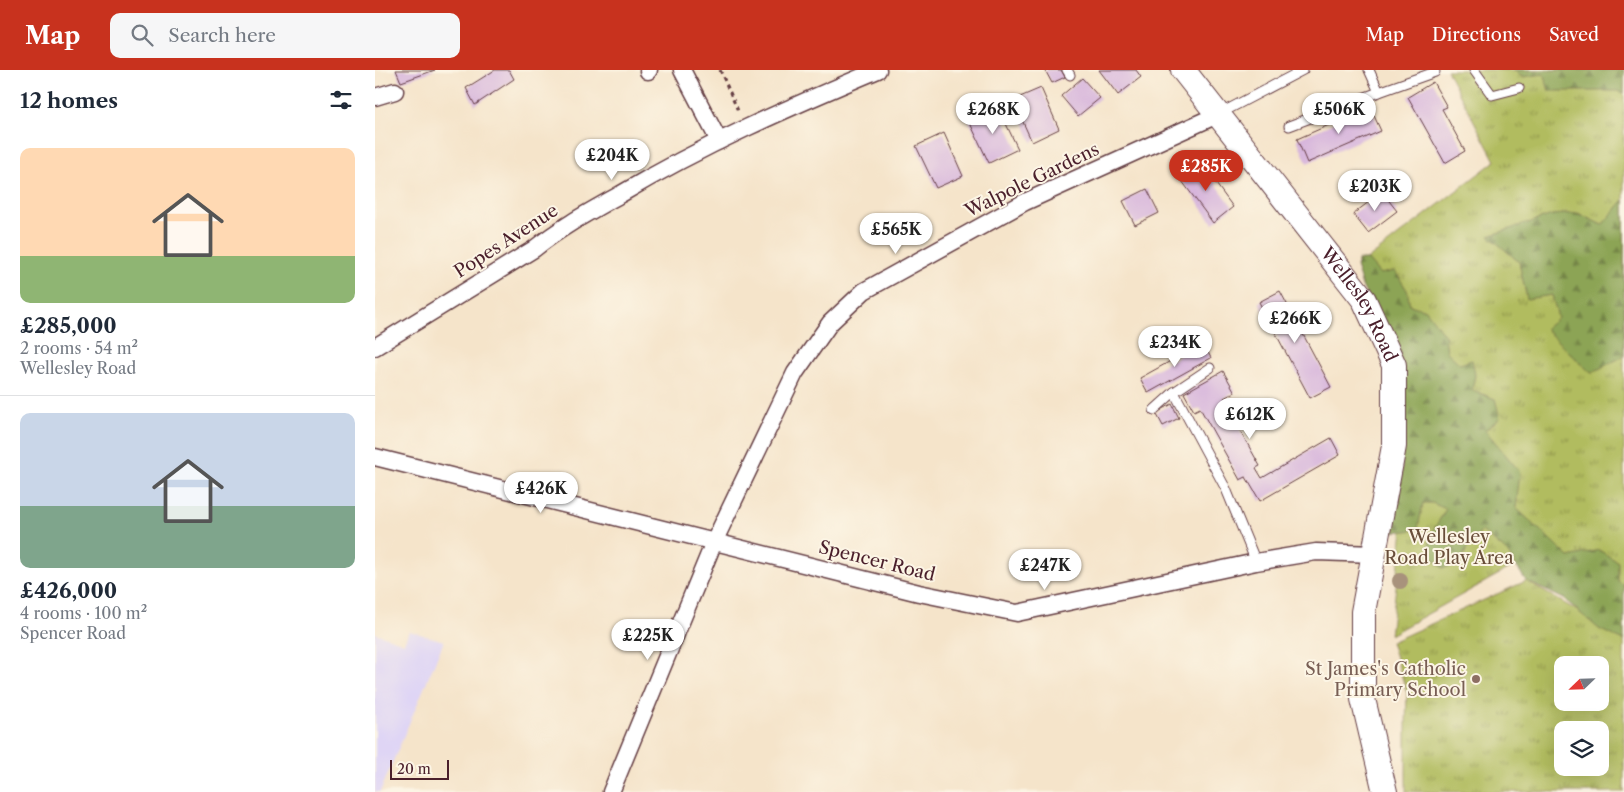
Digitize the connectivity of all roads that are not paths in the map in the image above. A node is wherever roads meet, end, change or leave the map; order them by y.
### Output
1 (682, 70) edge
2 (878, 70) edge
3 (1183, 70) edge
4 (1303, 70) edge
5 (1369, 70) edge
6 (1474, 70) edge
7 (1435, 72) dead end
8 (1519, 88) dead end
9 (395, 91) dead end
10 (1379, 92) junction
11 (375, 97) edge
12 (1217, 115) junction
13 (1289, 126) dead end
14 (719, 140) junction
15 (375, 347) edge
16 (1210, 368) dead end
17 (1174, 392) junction
18 (1153, 410) dead end
19 (375, 457) edge
20 (714, 542) junction
21 (1375, 554) junction
22 (1256, 562) junction
23 (611, 792) edge
24 (1385, 792) edge

1 - 14 street
2 - 14 street, Popes Avenue
3 - 12 street, Wellesley Road
4 - 12 lane
5 - 10 lane
6 - 8 lane
7 - 10 lane
9 - 11 street
10 - 13 lane
12 - 20 street, Walpole Gardens
12 - 21 street, Wellesley Road
14 - 15 street, Popes Avenue
16 - 17 lane
17 - 18 lane
17 - 22 lane
19 - 20 street, Spencer Road
20 - 22 street, Spencer Road
20 - 23 street, Walpole Gardens
21 - 22 street, Spencer Road
21 - 24 street, Wellesley Road

